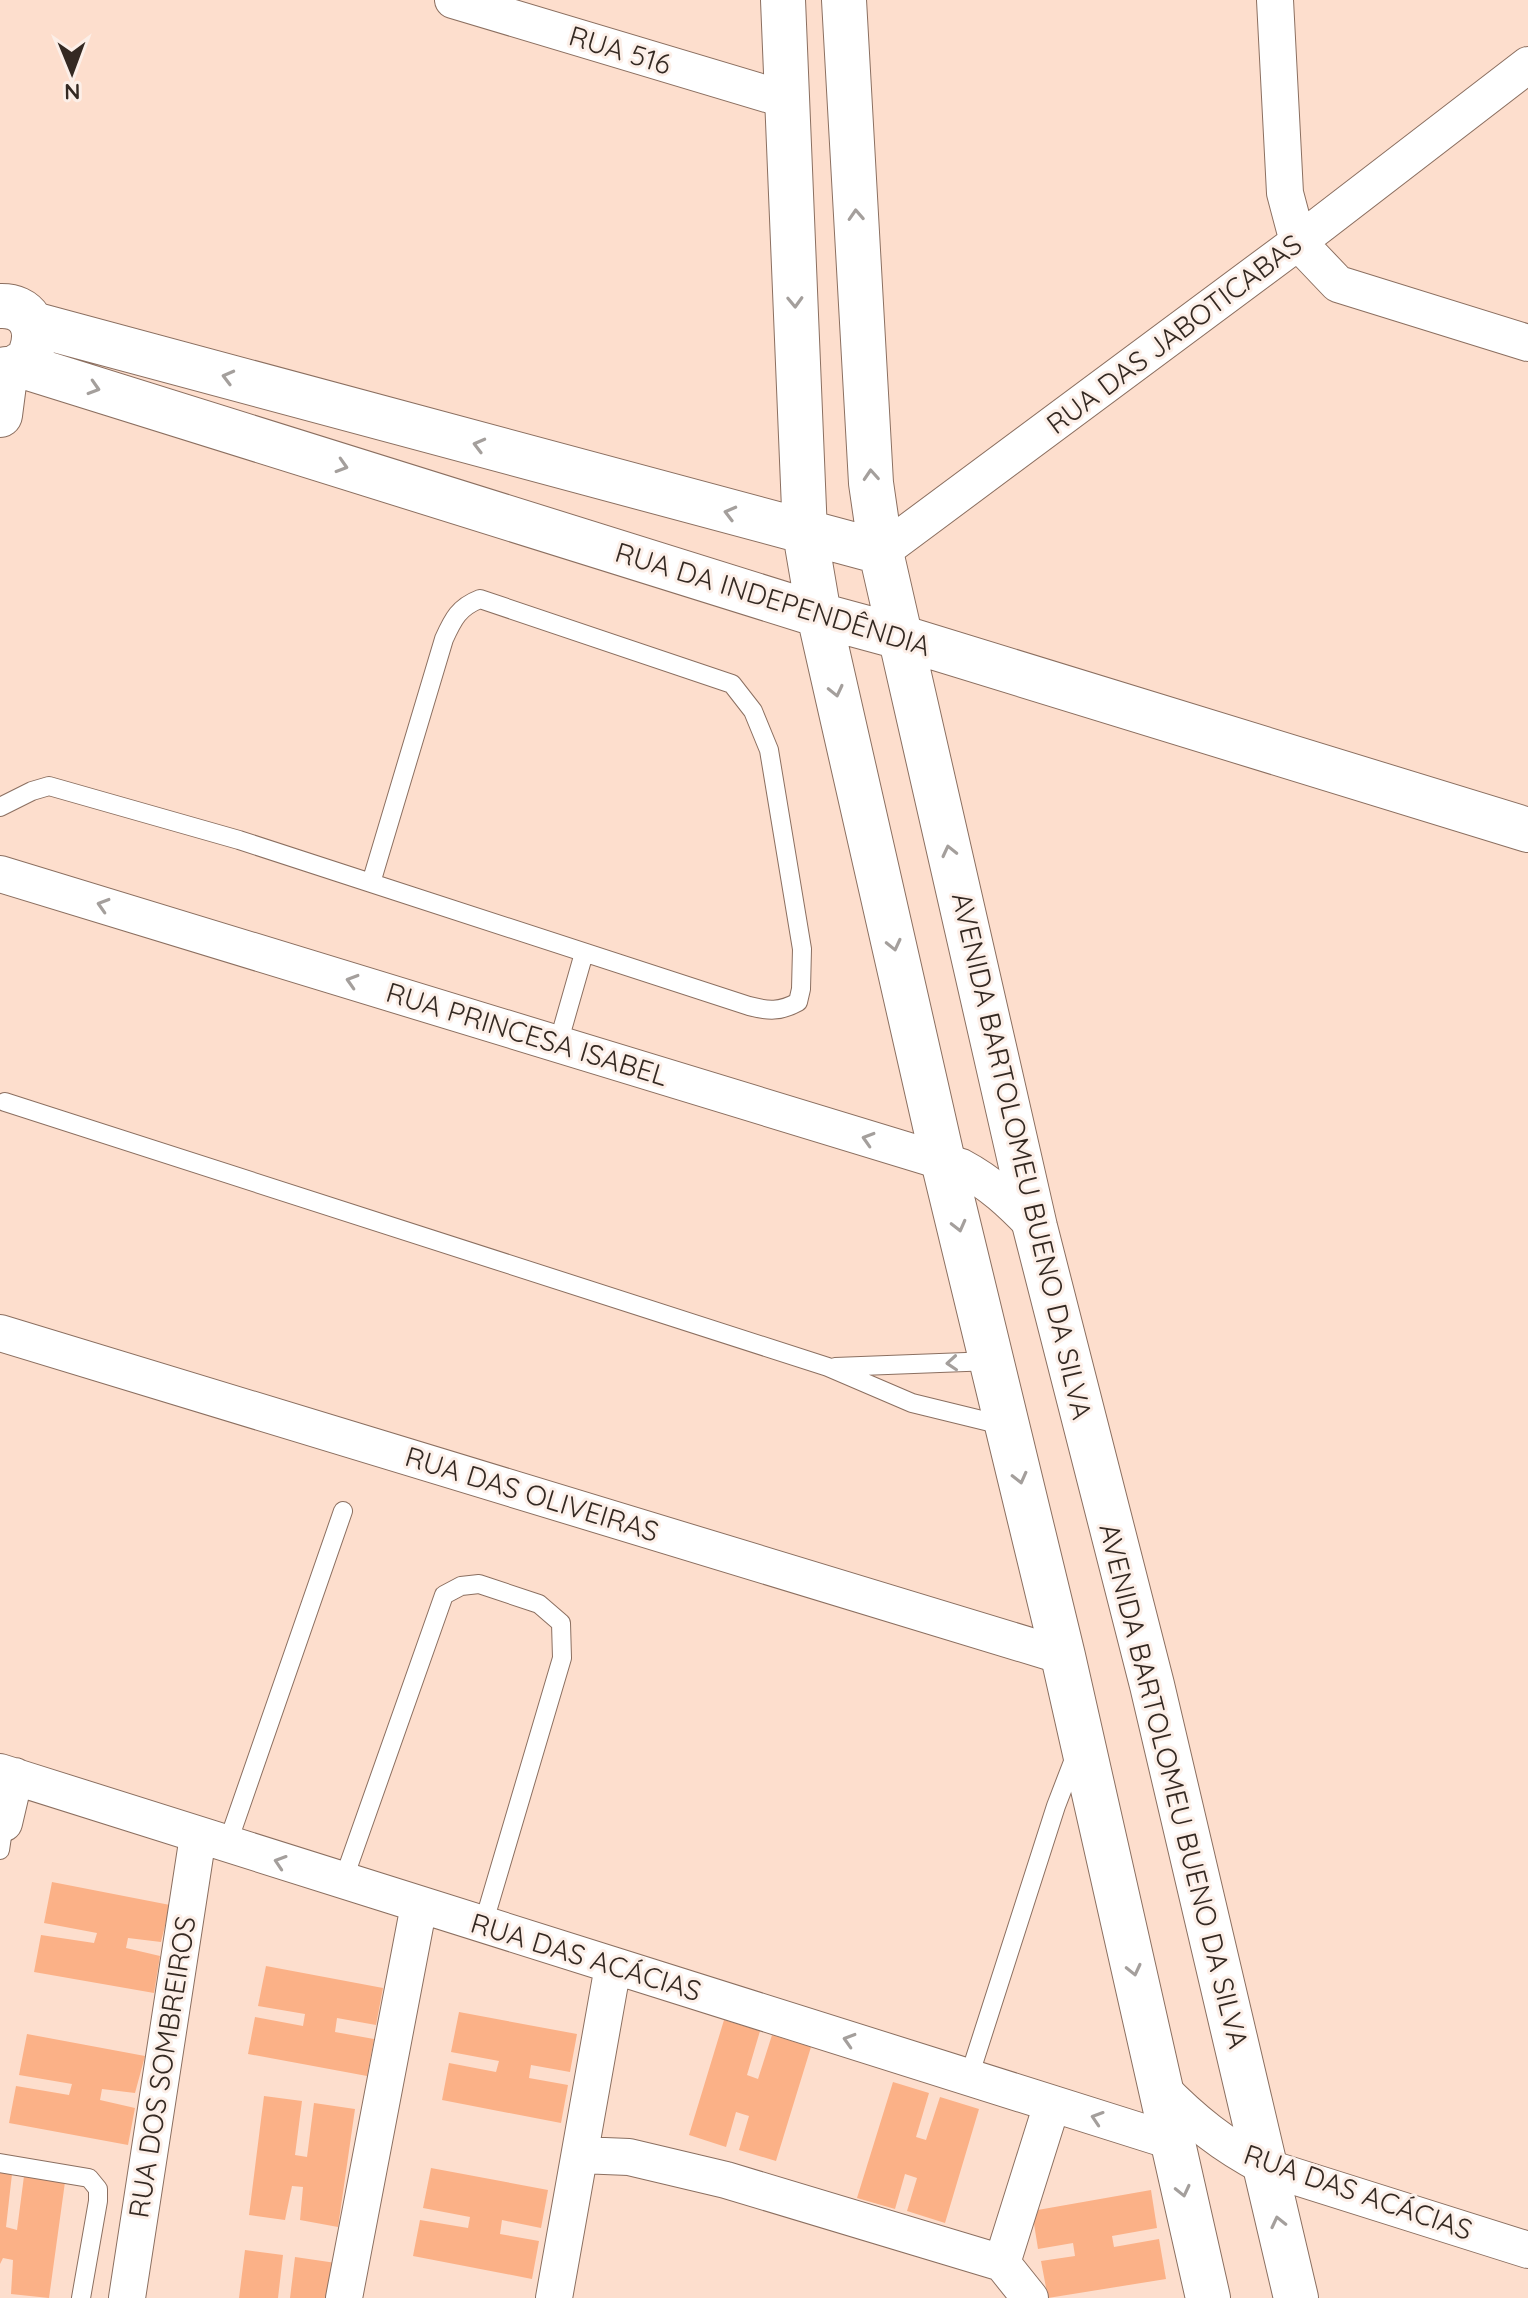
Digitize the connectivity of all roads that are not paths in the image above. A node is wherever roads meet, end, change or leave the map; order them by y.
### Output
1 (453, 0) edge
2 (783, 0) edge
3 (844, 0) edge
4 (1275, 0) edge
5 (1528, 65) edge
6 (787, 100) junction
7 (1298, 242) junction
8 (16, 315) edge
9 (1528, 343) edge
10 (8, 368) edge
11 (0, 415) edge
12 (805, 533) junction
13 (881, 552) junction
14 (819, 615) junction
15 (900, 637) junction
16 (0, 807) edge
17 (1528, 830) edge
18 (0, 874) edge
19 (371, 883) junction
20 (584, 953) junction
21 (558, 1044) junction
22 (5, 1102) dead end
23 (943, 1161) junction
24 (1035, 1227) junction
25 (0, 1333) edge
26 (992, 1361) junction
27 (828, 1367) junction
28 (1007, 1426) junction
29 (343, 1511) dead end
30 (1063, 1656) junction
31 (1082, 1740) junction
32 (7, 1774) edge
33 (2, 1837) edge
34 (212, 1840) junction
35 (343, 1881) junction
36 (419, 1905) junction
37 (483, 1925) junction
38 (613, 1966) junction
39 (969, 2077) junction
40 (1160, 2087) junction
41 (1052, 2104) junction
42 (1171, 2141) junction
43 (580, 2155) junction
44 (0, 2163) edge
45 (1265, 2167) junction
46 (1528, 2250) edge
47 (1002, 2263) junction
48 (81, 2298) edge
49 (127, 2298) edge
50 (344, 2298) edge
51 (554, 2298) edge
52 (1030, 2298) edge
53 (1208, 2298) edge
54 (1296, 2298) edge

1 - 6 street, RUA 516
2 - 6 street
13 -> 3 street, AVENIDA BARTOLOMEU BUENO DA SILVA
4 - 7 street
5 - 7 street, RUA DAS JABOTICABAS
6 -> 12 street
7 - 9 street
7 - 13 street, RUA DAS JABOTICABAS
8 - 10 street
12 -> 8 street
10 - 11 street
10 -> 14 street, RUA DA INDEPENDÊNDIA
12 - 13 street
12 - 14 street
13 - 15 street, AVENIDA BARTOLOMEU BUENO DA SILVA
14 - 15 street, RUA DA INDEPENDÊNDIA
14 -> 23 street
15 - 17 street, RUA DA INDEPENDÊNDIA
24 -> 15 street, AVENIDA BARTOLOMEU BUENO DA SILVA
16 - 19 lane
21 -> 18 street, RUA PRINCESA ISABEL
19 - 20 lane
19 - 20 lane
20 - 21 lane
23 -> 21 street, RUA PRINCESA ISABEL
22 - 27 lane
23 - 24 street, RUA PRINCESA ISABEL
23 -> 26 street
24 - 45 street, AVENIDA BARTOLOMEU BUENO DA SILVA
25 - 30 street, RUA DAS OLIVEIRAS
26 -> 27 lane
26 - 28 street
27 - 28 lane
28 -> 30 street
29 - 34 lane
30 - 31 street
31 - 39 lane
31 -> 40 street
32 - 33 street
32 - 34 street, RUA DAS ACÁCIAS
35 -> 34 street, RUA DAS ACÁCIAS
34 - 49 street, RUA DOS SOMBREIROS
35 - 36 street, RUA DAS ACÁCIAS
35 - 37 lane
36 - 37 street, RUA DAS ACÁCIAS
36 - 50 street
37 - 38 street, RUA DAS ACÁCIAS
39 -> 38 street, RUA DAS ACÁCIAS
38 - 43 street
39 - 41 street, RUA DAS ACÁCIAS
40 - 42 street
40 - 45 street, RUA DAS ACÁCIAS
42 -> 41 street, RUA DAS ACÁCIAS
41 - 47 street
42 -> 53 street
43 - 47 street
43 - 51 street
44 - 48 lane
45 - 46 street, RUA DAS ACÁCIAS
54 -> 45 street, AVENIDA BARTOLOMEU BUENO DA SILVA
47 - 52 street

